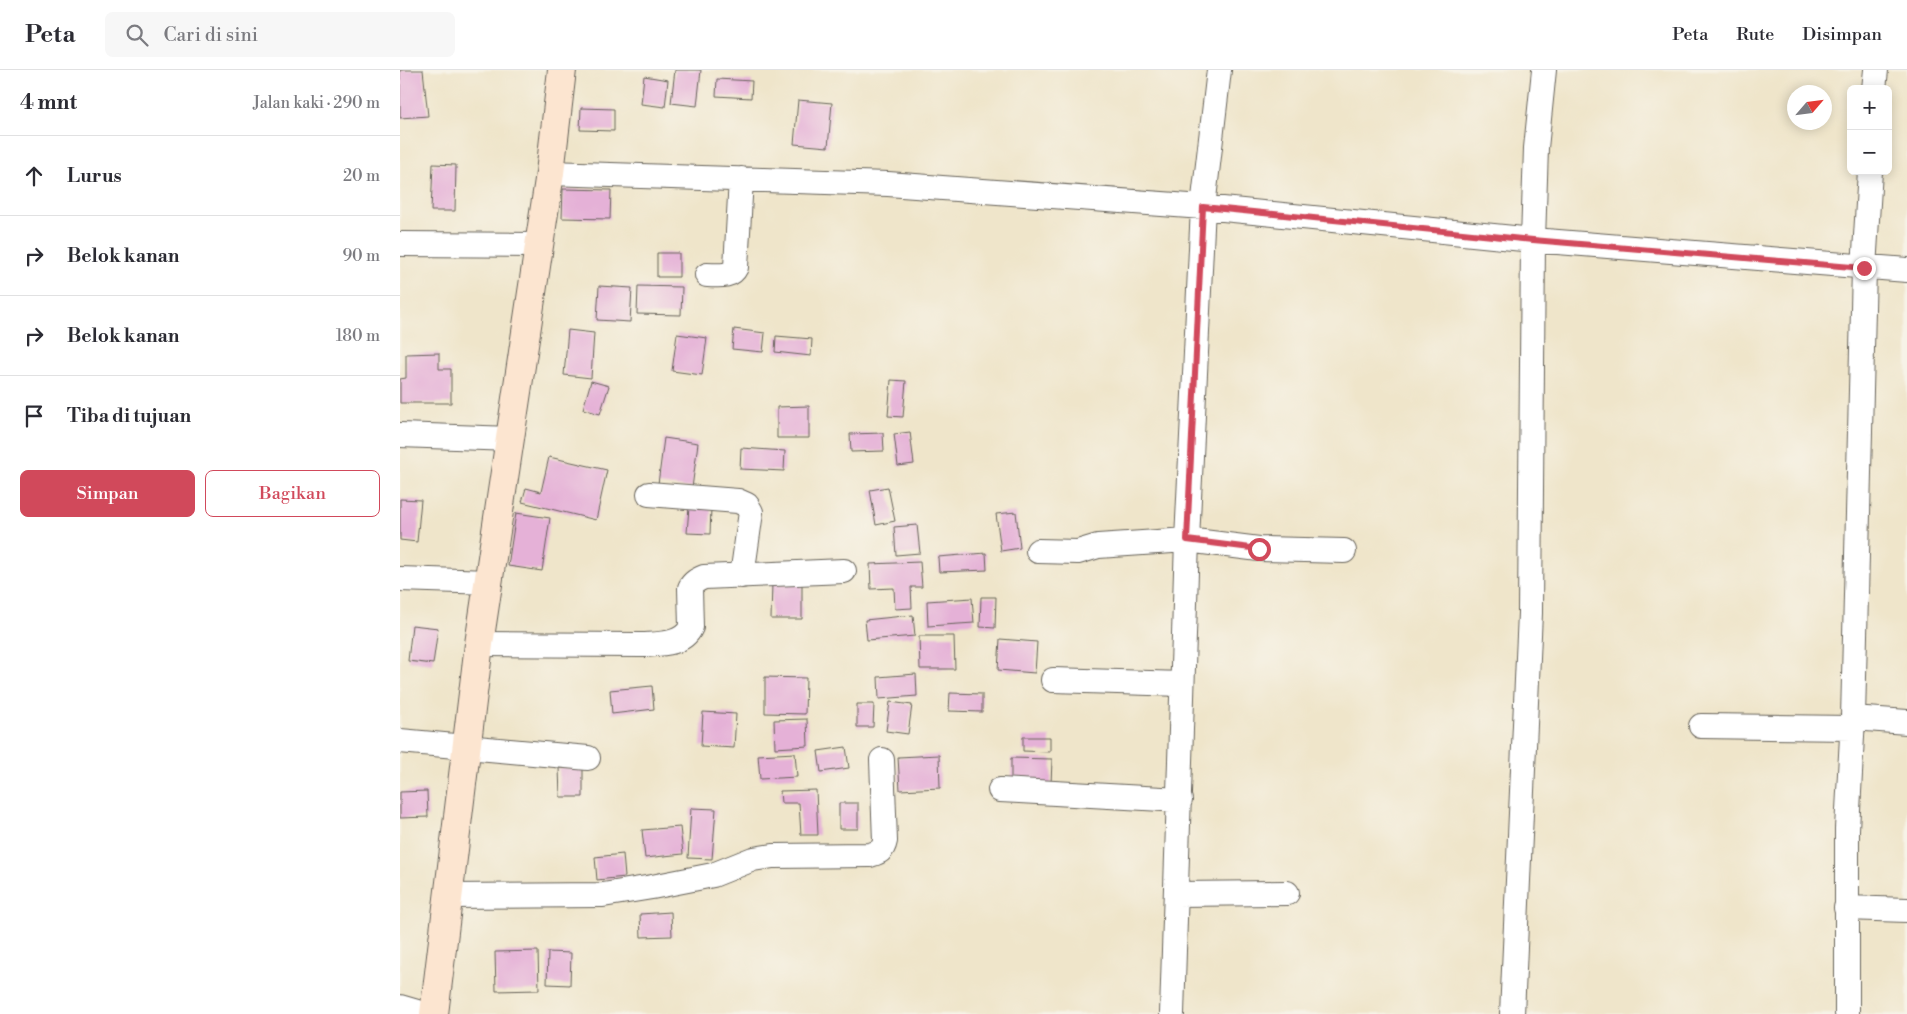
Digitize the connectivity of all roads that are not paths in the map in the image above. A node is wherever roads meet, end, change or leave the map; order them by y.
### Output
1 (562, 70) edge
2 (1219, 70) edge
3 (1544, 70) edge
4 (1876, 70) edge
5 (1874, 85) edge
6 (550, 173) junction
7 (1870, 175) edge
8 (741, 179) junction
9 (1203, 207) junction
10 (1533, 240) junction
11 (400, 244) edge
12 (540, 245) junction
13 (1864, 268) junction
14 (1907, 270) edge
15 (707, 275) dead end
16 (400, 436) edge
17 (511, 438) junction
18 (649, 494) dead end
19 (1187, 540) junction
20 (1344, 550) dead end
21 (1038, 551) dead end
22 (844, 571) dead end
23 (742, 576) junction
24 (400, 579) edge
25 (489, 582) junction
26 (479, 644) junction
27 (1053, 680) dead end
28 (1182, 684) junction
29 (1907, 722) edge
30 (1852, 723) junction
31 (1700, 726) dead end
32 (400, 741) edge
33 (466, 748) junction
34 (588, 758) dead end
35 (882, 760) dead end
36 (1000, 790) dead end
37 (1180, 800) junction
38 (1288, 893) dead end
39 (1176, 894) junction
40 (447, 896) junction
41 (1846, 908) junction
42 (1907, 910) edge
43 (400, 1007) edge
44 (424, 1014) edge
45 (434, 1014) edge
46 (1172, 1014) edge
47 (1512, 1014) edge
48 (1847, 1014) edge

1 - 6 street
2 - 9 street
3 - 10 street
4 - 5 street
6 - 8 street
6 - 12 street
7 - 13 street
8 - 9 street
8 - 15 street
9 - 10 street
9 - 19 street
10 - 13 street
10 - 47 street
11 - 12 street
12 - 17 street
13 - 14 street
13 - 30 street
16 - 17 street
17 - 25 street
18 - 23 street
19 - 20 street
19 - 21 street
19 - 28 street
22 - 23 street
23 - 26 street
24 - 25 street
25 - 26 street
26 - 33 street
27 - 28 street
28 - 37 street
29 - 30 street
30 - 31 street
30 - 41 street
32 - 33 street
33 - 34 street
33 - 40 street
35 - 40 street
36 - 37 street
37 - 39 street
38 - 39 street
39 - 46 street
40 - 45 street
41 - 42 street
41 - 48 street
43 - 44 street

